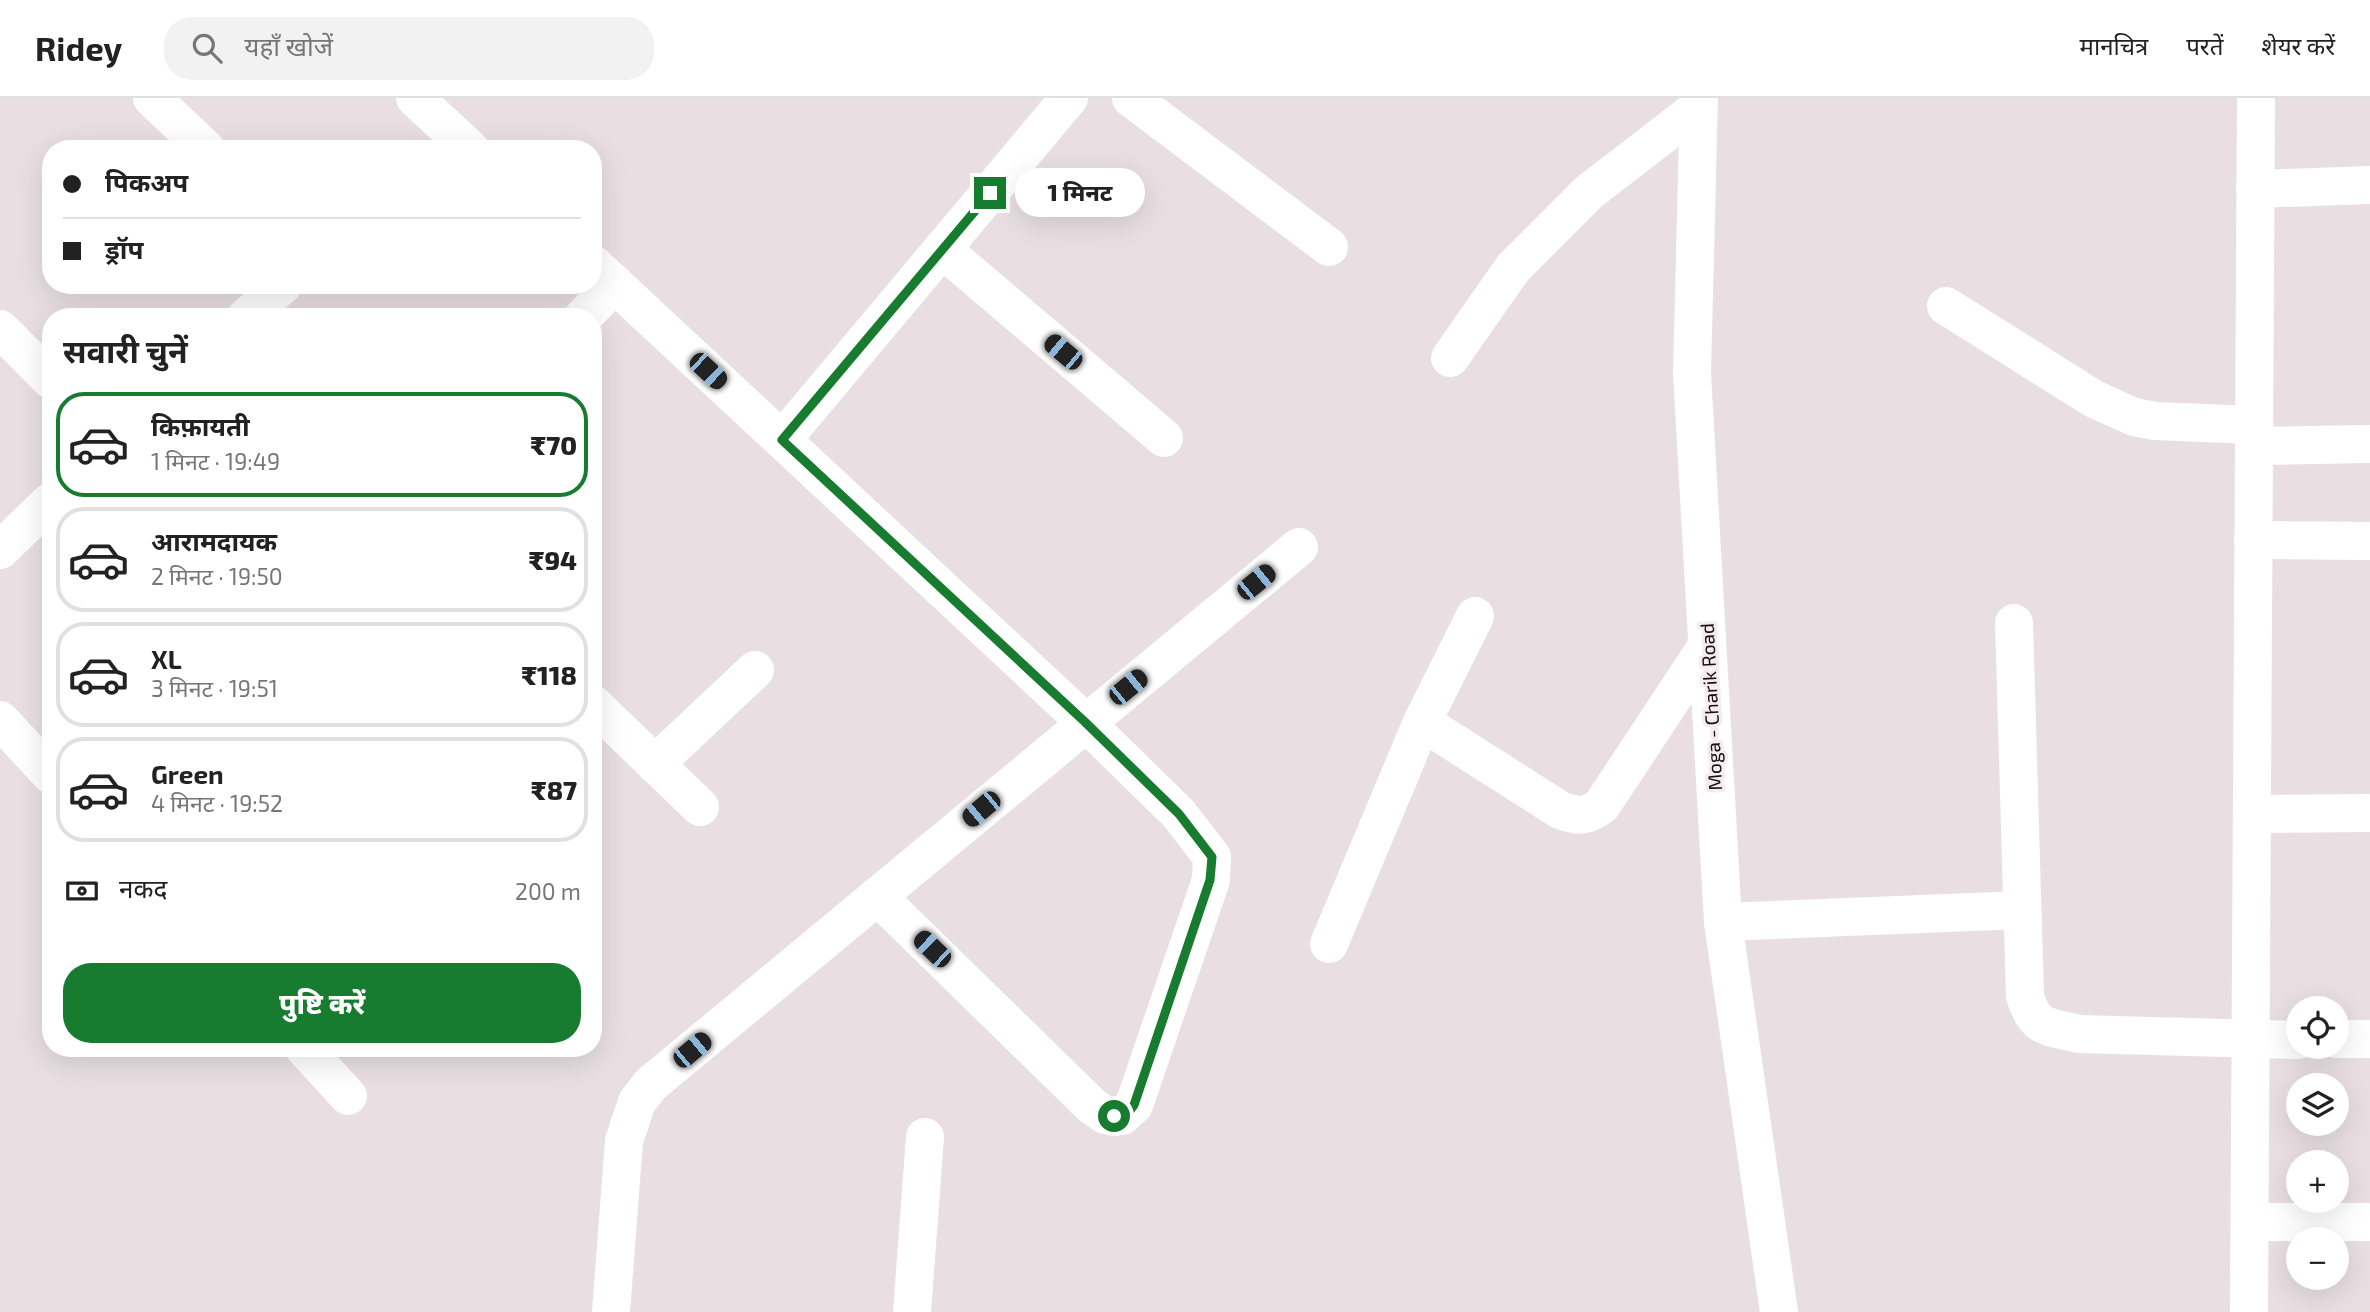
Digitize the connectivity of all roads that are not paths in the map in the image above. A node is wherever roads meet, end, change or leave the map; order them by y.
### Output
1 (152, 98) edge
2 (415, 98) edge
3 (1069, 98) edge
4 (1131, 98) edge
5 (2256, 98) edge
6 (1698, 103) edge
7 (196, 140) edge
8 (460, 140) edge
9 (2370, 185) edge
10 (2255, 189) junction
11 (1329, 247) dead end
12 (942, 249) junction
13 (604, 274) edge
14 (273, 294) edge
15 (1946, 306) dead end
16 (256, 308) edge
17 (0, 329) edge
18 (1450, 358) dead end
19 (42, 371) edge
20 (2254, 435) junction
21 (1164, 438) dead end
22 (782, 440) junction
23 (2370, 444) edge
24 (42, 510) edge
25 (2253, 540) junction
26 (2370, 541) edge
27 (1299, 547) dead end
28 (0, 550) edge
29 (1475, 616) dead end
30 (2014, 622) dead end
31 (1707, 646) junction
32 (755, 670) dead end
33 (602, 713) edge
34 (0, 720) edge
35 (1085, 722) junction
36 (1422, 722) junction
37 (655, 764) junction
38 (42, 765) edge
39 (700, 807) dead end
40 (2370, 813) edge
41 (2252, 814) junction
42 (877, 896) junction
43 (2022, 910) junction
44 (1723, 922) junction
45 (1329, 944) dead end
46 (2349, 1039) edge
47 (2370, 1039) edge
48 (2251, 1040) junction
49 (2286, 1040) edge
50 (312, 1057) edge
51 (348, 1096) dead end
52 (925, 1137) dead end
53 (2250, 1222) junction
54 (2370, 1222) edge
55 (613, 1312) edge
56 (912, 1312) edge
57 (1779, 1312) edge
58 (2249, 1312) edge

1 - 7 street
2 - 8 street
3 - 12 street
4 - 11 street
5 - 10 street
6 - 18 street
6 - 31 street, Moga - Charik Road
9 - 10 street
10 - 20 street
12 - 21 street
12 - 22 street
13 - 22 street
14 - 16 street
15 - 20 street
17 - 19 street
20 - 23 street
20 - 25 street
22 - 35 street
24 - 28 street
25 - 26 street
25 - 41 street
27 - 35 street
29 - 36 street
30 - 43 street
31 - 36 street
31 - 44 street, Moga - Charik Road
32 - 37 street
33 - 37 street
34 - 38 street
35 - 42 street
35 - 42 street
36 - 45 street
37 - 39 street
40 - 41 street
41 - 48 street
42 - 55 street
43 - 44 street
43 - 48 street
44 - 57 street, Moga - Charik Road
46 - 47 street
48 - 49 street
48 - 53 street
50 - 51 street
52 - 56 street
53 - 54 street
53 - 58 street

